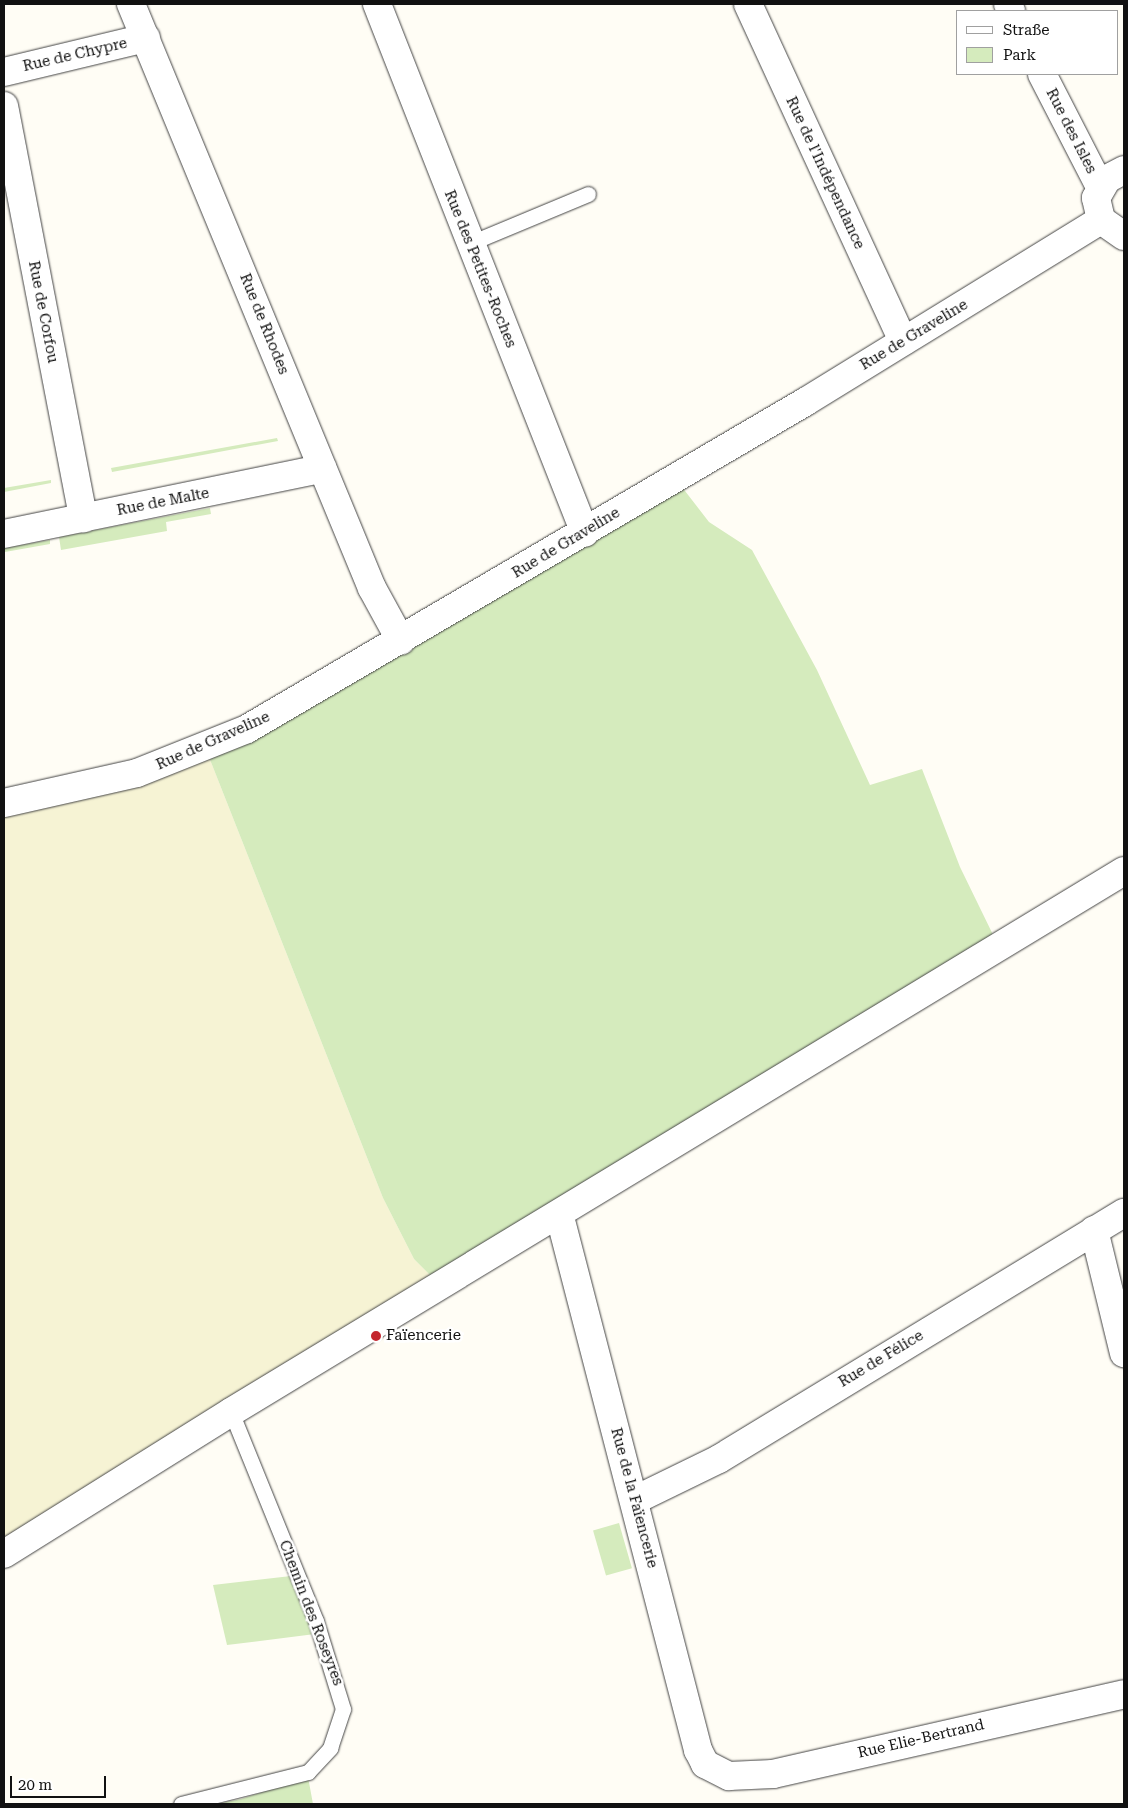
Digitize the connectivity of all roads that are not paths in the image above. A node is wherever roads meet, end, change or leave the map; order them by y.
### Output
1 (131, 4) edge
2 (377, 4) edge
3 (748, 4) edge
4 (146, 38) junction
5 (4, 72) edge
6 (1043, 75) edge
7 (4, 106) edge
8 (1124, 170) edge
9 (1100, 187) junction
10 (588, 194) dead end
11 (1101, 220) junction
12 (1124, 236) edge
13 (468, 244) junction
14 (903, 342) junction
15 (322, 469) junction
16 (83, 518) junction
17 (585, 533) junction
18 (4, 534) edge
19 (401, 641) junction
20 (4, 803) edge
21 (1124, 871) edge
22 (1124, 1213) edge
23 (560, 1217) junction
24 (1094, 1230) junction
25 (1124, 1353) edge
26 (231, 1412) junction
27 (635, 1500) junction
28 (4, 1554) edge
29 (1124, 1694) edge
30 (717, 1773) joint
31 (182, 1804) edge

1 - 4 street, Rue de Rhodes
2 - 13 street, Rue des Petites-Roches
3 - 14 street, Rue de l'Indépendance
4 - 5 street, Rue de Chypre
4 - 15 street, Rue de Rhodes
6 - 9 street, Rue des Isles
7 - 16 street, Rue de Corfou
8 - 9 street
9 - 11 street
10 - 13 lane
11 - 12 street
11 - 14 street, Rue de Graveline
13 - 17 street, Rue des Petites-Roches
14 - 17 street, Rue de Graveline
15 - 16 street, Rue de Malte
15 - 19 street, Rue de Rhodes
16 - 18 street, Rue de Malte
17 - 19 street, Rue de Graveline
19 - 20 street, Rue de Graveline
21 - 23 street
22 - 24 street, Rue de Félice
23 - 26 street
23 - 27 street, Rue de la Faïencerie
24 - 25 street
24 - 27 street, Rue de Félice
26 - 28 street
26 - 31 lane, Chemin des Roseyres
27 - 30 street, Rue de la Faïencerie
29 - 30 street, Rue Elie-Bertrand

